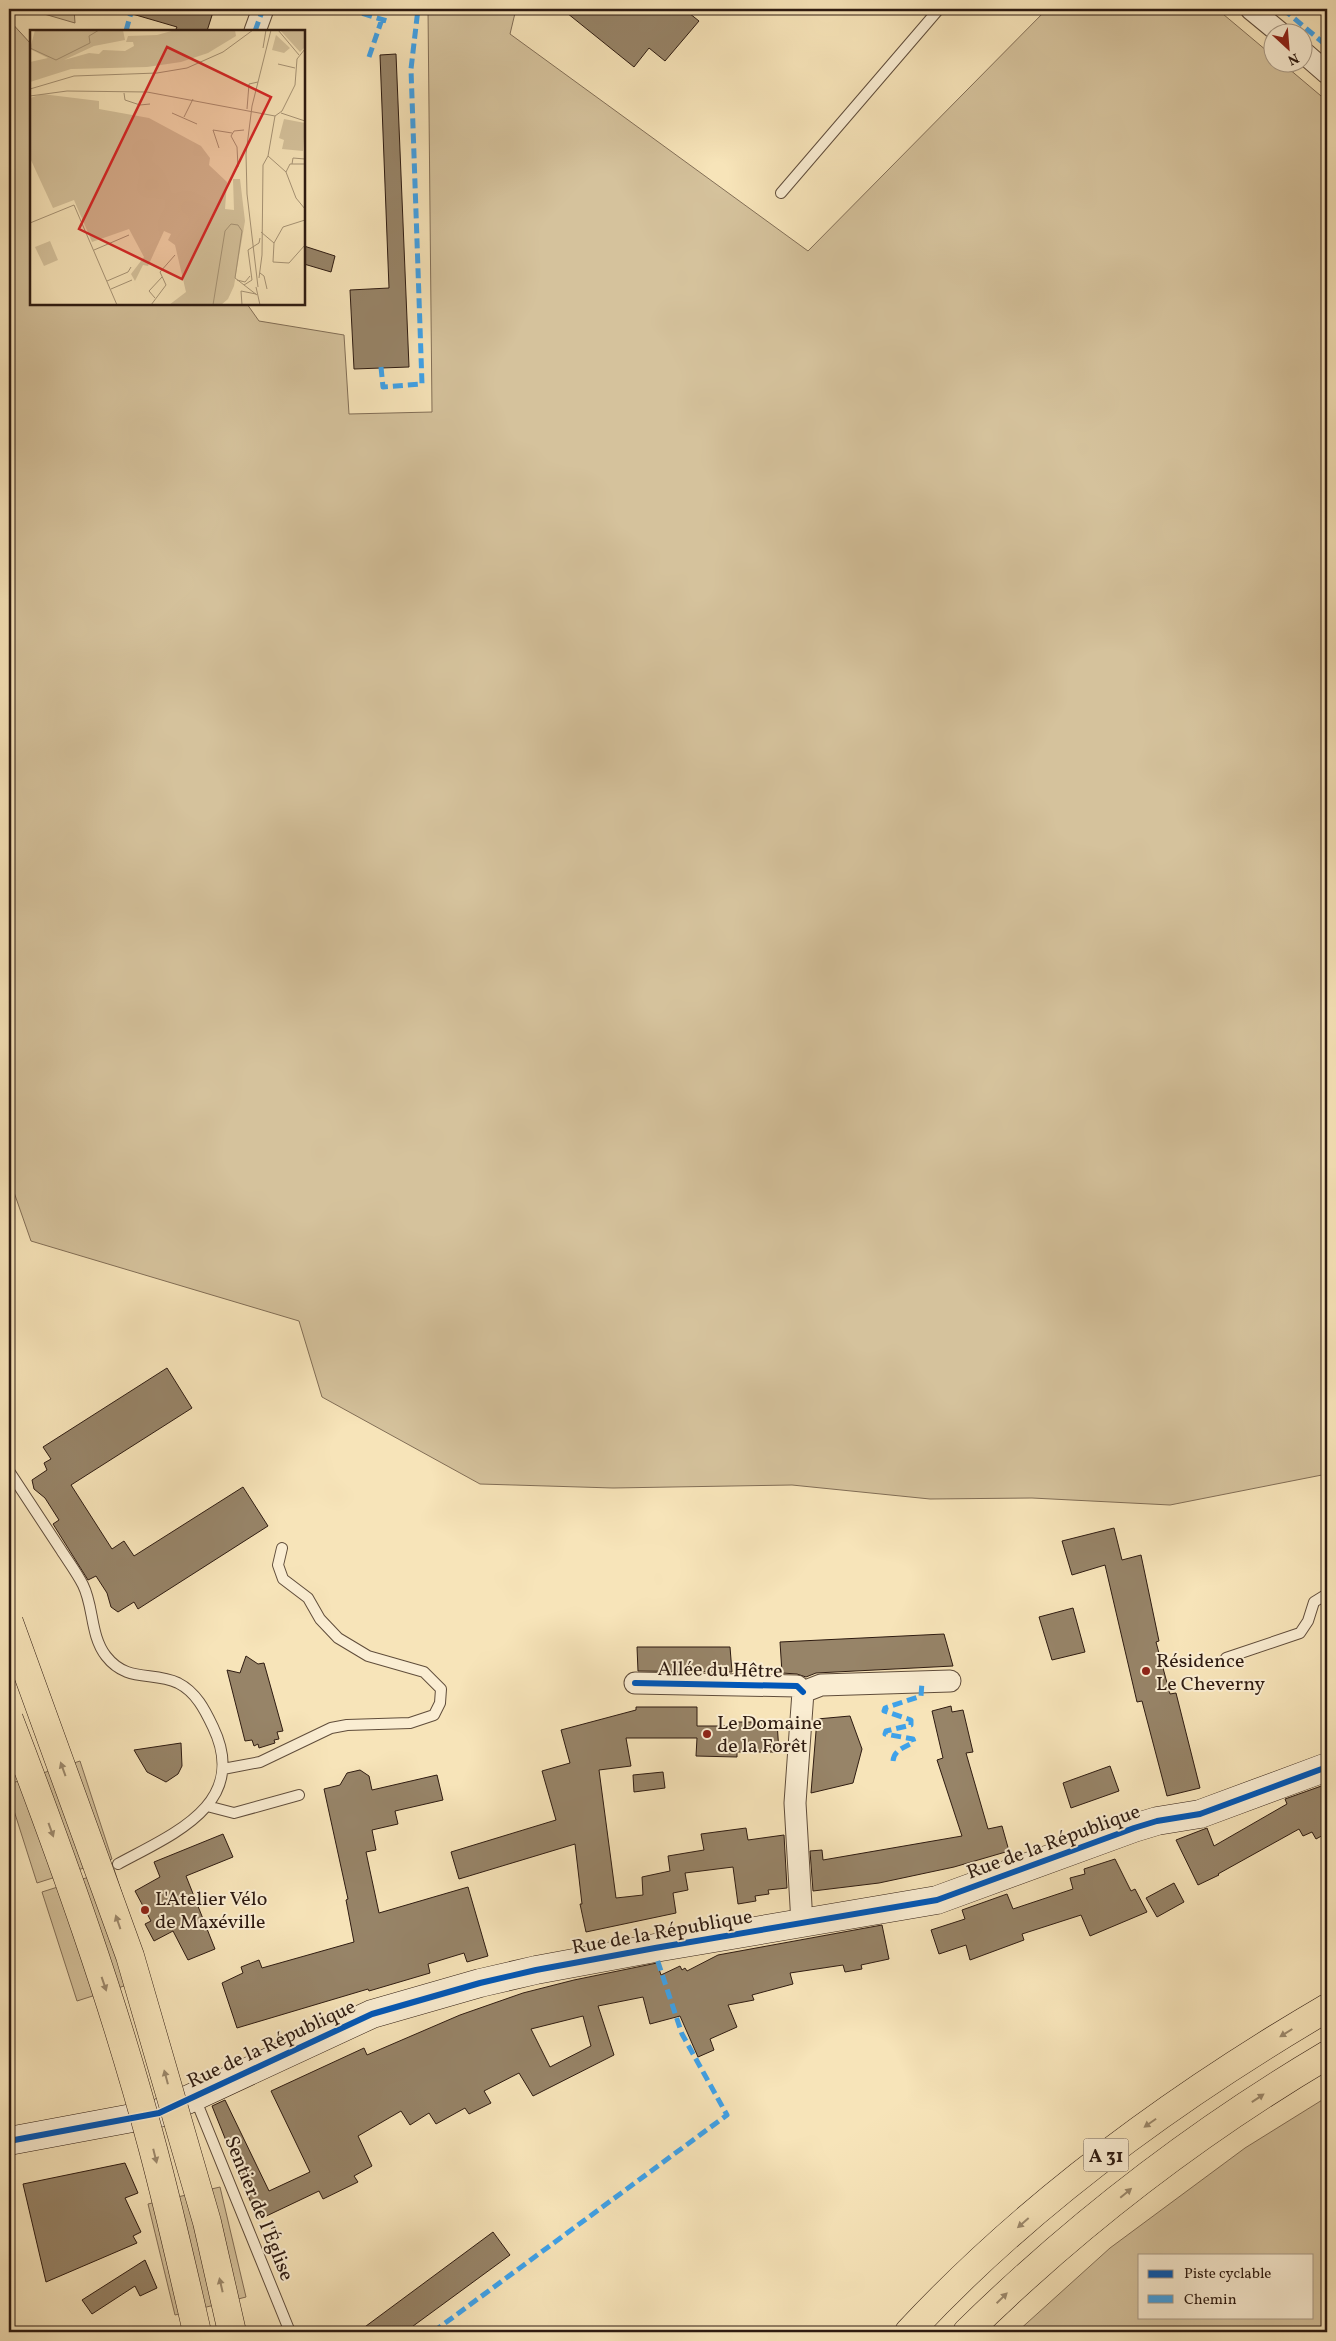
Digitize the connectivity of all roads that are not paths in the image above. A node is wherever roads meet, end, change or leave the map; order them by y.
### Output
1 (262, 9) edge
2 (939, 9) edge
3 (1251, 9) edge
4 (1267, 22) edge
5 (256, 30) edge
6 (1314, 62) edge
7 (1327, 73) edge
8 (780, 194) dead end
9 (9, 1471) edge
10 (282, 1548) dead end
11 (1327, 1594) edge
12 (9, 1622) edge
13 (1226, 1658) dead end
14 (950, 1681) dead end
15 (635, 1683) dead end
16 (803, 1692) junction
17 (9, 1719) edge
18 (1327, 1767) edge
19 (223, 1769) junction
20 (299, 1796) dead end
21 (207, 1806) junction
22 (118, 1864) dead end
23 (802, 1923) junction
24 (1327, 2008) edge
25 (1327, 2055) edge
26 (195, 2097) junction
27 (9, 2140) edge
28 (197, 2332) edge
29 (232, 2332) edge
30 (290, 2332) edge
31 (909, 2332) edge
32 (968, 2332) edge

1 - 5 street
2 - 8 lane
3 - 4 street
6 - 7 street
9 - 19 lane
10 - 19 lane
11 - 13 lane
29 -> 12 highway, bridge
14 - 16 street
15 - 16 street, Allée du Hêtre
16 - 23 street
17 -> 28 highway, bridge
18 - 23 street, Rue de la République
19 - 21 lane
20 - 21 lane
21 - 22 lane
23 - 26 street, Rue de la République
24 -> 31 highway, A 31
32 -> 25 highway, A 31
26 - 27 street, Rue de la République
26 - 30 lane, Sentier de l'Église

